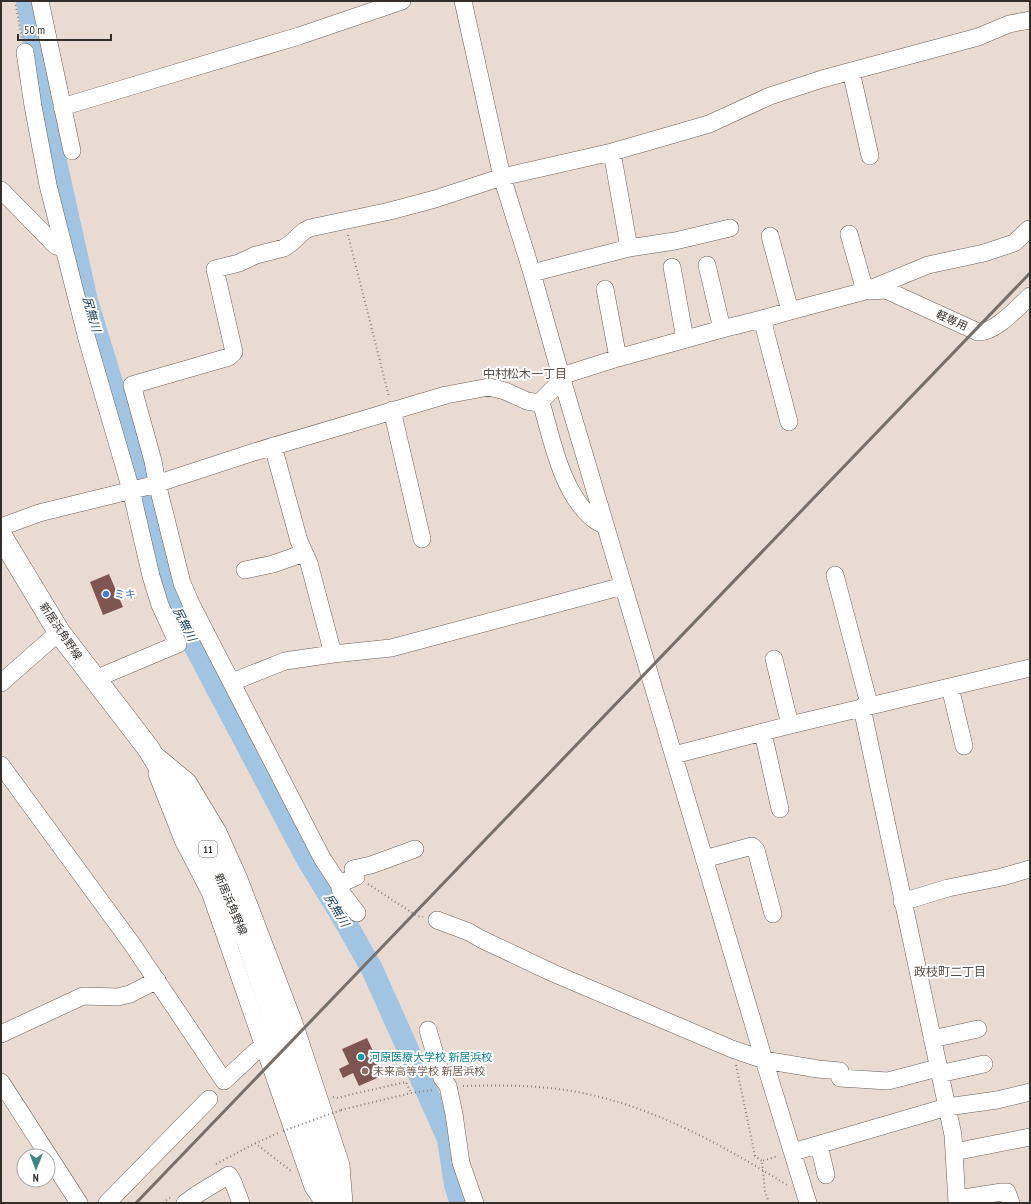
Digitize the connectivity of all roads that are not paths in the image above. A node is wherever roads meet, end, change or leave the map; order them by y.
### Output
1 (40, 1) edge
2 (402, 1) edge
3 (463, 1) edge
4 (1030, 20) edge
5 (25, 52) road end
6 (850, 71) junction
7 (62, 107) junction
8 (72, 151) dead end
9 (612, 152) junction
10 (870, 156) dead end
11 (502, 177) junction
12 (1, 190) edge
13 (730, 228) dead end
14 (1029, 229) dead end
15 (849, 234) dead end
16 (770, 236) dead end
17 (64, 248) junction
18 (629, 248) junction
19 (707, 265) dead end
20 (672, 267) dead end
21 (532, 273) junction
22 (605, 289) dead end
23 (865, 291) junction
24 (1030, 296) edge
25 (790, 310) junction
26 (762, 320) junction
27 (722, 329) junction
28 (686, 339) junction
29 (618, 358) junction
30 (561, 376) junction
31 (539, 403) junction
32 (392, 410) junction
33 (789, 422) dead end
34 (273, 446) junction
35 (155, 484) junction
36 (133, 490) junction
37 (605, 526) junction
38 (1, 527) edge
39 (1, 536) edge
40 (422, 539) dead end
41 (304, 553) junction
42 (245, 570) dead end
43 (835, 576) dead end
44 (623, 586) junction
45 (59, 632) junction
46 (333, 654) junction
47 (774, 659) dead end
48 (1030, 668) edge
49 (95, 679) junction
50 (232, 682) junction
51 (1, 683) edge
52 (950, 687) junction
53 (862, 708) junction
54 (790, 725) junction
55 (763, 732) junction
56 (964, 746) dead end
57 (148, 748) junction
58 (674, 756) junction
59 (1, 765) edge
60 (780, 809) dead end
61 (415, 849) dead end
62 (704, 859) junction
63 (1030, 869) edge
64 (339, 884) junction
65 (902, 902) junction
66 (357, 913) dead end
67 (773, 914) dead end
68 (438, 920) road end
69 (157, 980) junction
70 (428, 1030) dead end
71 (978, 1030) dead end
72 (1, 1034) edge
73 (932, 1039) junction
74 (264, 1046) junction
75 (764, 1060) junction
76 (984, 1064) dead end
77 (939, 1072) junction
78 (1, 1082) edge
79 (1030, 1092) edge
80 (209, 1099) dead end
81 (947, 1107) junction
82 (1030, 1137) edge
83 (819, 1144) junction
84 (793, 1152) junction
85 (954, 1152) junction
86 (826, 1176) dead end
87 (807, 1200) edge
88 (958, 1201) edge
89 (79, 1203) edge
90 (107, 1203) edge
91 (185, 1203) edge
92 (241, 1203) edge
93 (324, 1203) edge
94 (336, 1203) edge
95 (344, 1203) edge
96 (475, 1203) edge
97 (1011, 1203) edge

1 - 7 street
2 - 7 street
3 - 11 street
4 - 6 street
5 - 17 street
6 - 9 street
6 - 10 street
7 - 8 street
9 - 11 street
9 - 18 street
11 - 21 street
11 - 35 street
12 - 17 street
13 - 18 street
14 - 23 street
15 - 23 street
16 - 25 street
17 - 36 street
18 - 21 street
19 - 27 street
20 - 28 street
21 - 30 street
22 - 29 street
23 - 24 street, 軽専用
23 - 25 street
25 - 26 street
26 - 27 street
26 - 33 street
27 - 28 street
28 - 29 street
29 - 30 street
30 - 31 street
30 - 37 street
31 - 32 street
31 - 37 street
32 - 34 street
32 - 40 street
34 - 35 street
34 - 41 street
35 - 36 street
35 - 50 street
36 - 38 street
36 - 49 street
37 - 44 street
39 - 45 main road, 新居浜角野線 / 11
41 - 42 street
41 - 46 street
43 - 53 street
44 - 46 street
44 - 58 street
45 - 49 main road, 新居浜角野線 / 11
45 - 51 street
46 - 50 street
47 - 54 street
48 - 52 street
49 - 57 main road, 新居浜角野線 / 11
50 - 64 street
52 - 53 street
52 - 56 street
53 - 54 street
53 - 65 street
54 - 55 street
55 - 58 street
55 - 60 street
57 - 74 street
57 - 94 main road, 新居浜角野線 / 11
57 - 95 street
58 - 62 street
59 - 69 street
61 - 64 street
62 - 67 street
62 - 75 street
63 - 65 street
64 - 66 street
65 - 73 street
68 - 75 street
69 - 72 street
69 - 74 street
70 - 96 street
71 - 73 street
73 - 77 street
74 - 93 street
75 - 77 street
75 - 84 street
76 - 77 street
77 - 81 street
78 - 89 street
79 - 81 street
80 - 90 street
81 - 83 street
81 - 85 street
82 - 85 street
83 - 84 street
83 - 86 street
84 - 87 street
85 - 88 street
88 - 97 street
91 - 92 street

